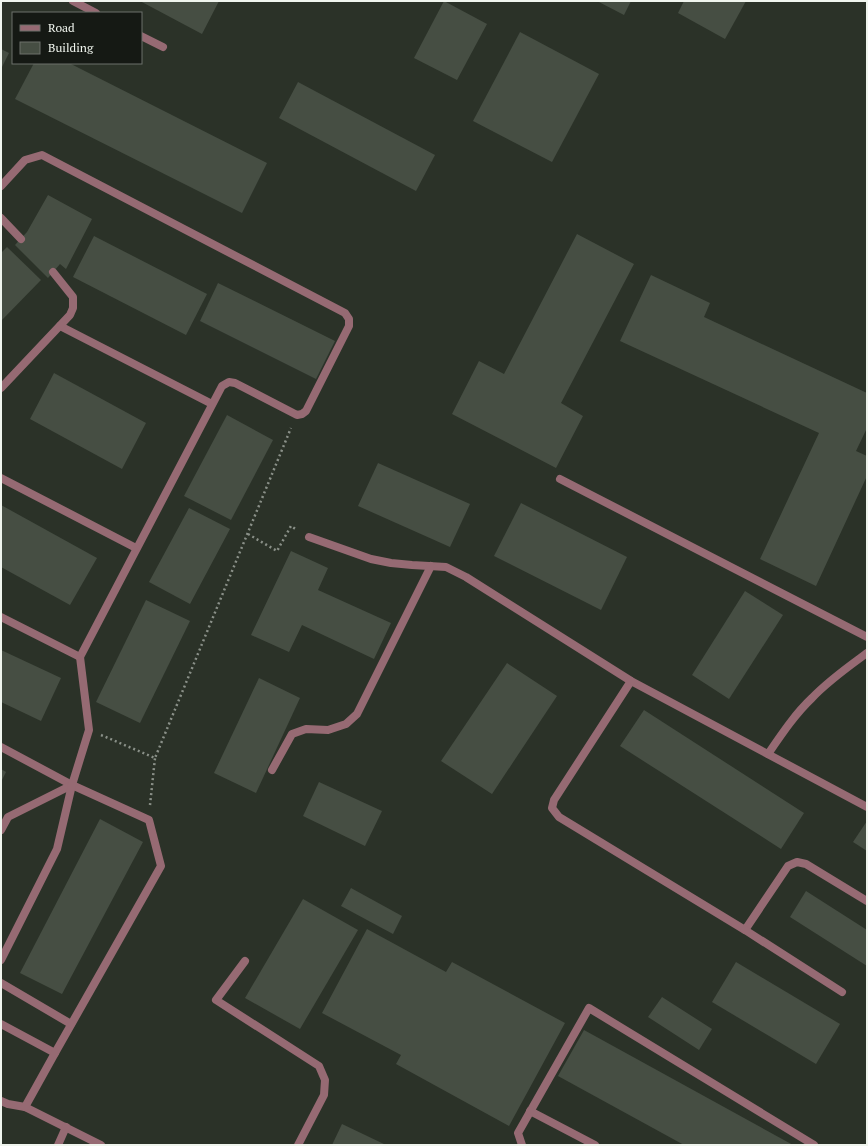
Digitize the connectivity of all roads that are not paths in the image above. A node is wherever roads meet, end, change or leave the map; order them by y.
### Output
1 (73, 1) edge
2 (94, 12) edge
3 (142, 36) edge
4 (163, 47) dead end
5 (1, 186) edge
6 (1, 218) edge
7 (21, 239) dead end
8 (53, 272) dead end
9 (60, 326) junction
10 (1, 388) edge
11 (212, 404) junction
12 (1, 478) edge
13 (560, 479) dead end
14 (310, 537) road end
15 (136, 548) junction
16 (431, 566) junction
17 (1, 617) edge
18 (867, 637) edge
19 (867, 653) edge
20 (80, 657) junction
21 (631, 681) junction
22 (1, 747) edge
23 (768, 754) junction
24 (272, 770) dead end
25 (72, 785) junction
26 (867, 807) edge
27 (1, 830) edge
28 (867, 901) edge
29 (745, 930) junction
30 (1, 960) edge
31 (245, 961) dead end
32 (1, 983) edge
33 (842, 992) dead end
34 (1, 1024) edge
35 (71, 1024) junction
36 (55, 1053) junction
37 (1, 1101) edge
38 (25, 1107) junction
39 (530, 1111) junction
40 (66, 1127) junction
41 (58, 1145) edge
42 (101, 1145) edge
43 (298, 1145) edge
44 (522, 1145) edge
45 (595, 1145) edge
46 (814, 1145) edge

1 - 2 street
3 - 4 street
5 - 11 street
6 - 7 street
8 - 9 street
9 - 10 street
9 - 11 street
11 - 15 street
12 - 15 street
13 - 18 street
14 - 16 street
15 - 20 street
16 - 21 street
16 - 24 street
17 - 20 street
19 - 23 street
20 - 25 street
21 - 23 street
21 - 29 street
22 - 25 street
23 - 26 street
25 - 27 street
25 - 30 street
25 - 35 street
28 - 29 street
29 - 33 street
31 - 43 street
32 - 35 street
34 - 36 street
35 - 36 street
36 - 38 street
37 - 38 street
38 - 40 street
39 - 44 street
39 - 45 street
39 - 46 street
40 - 41 street
40 - 42 street

